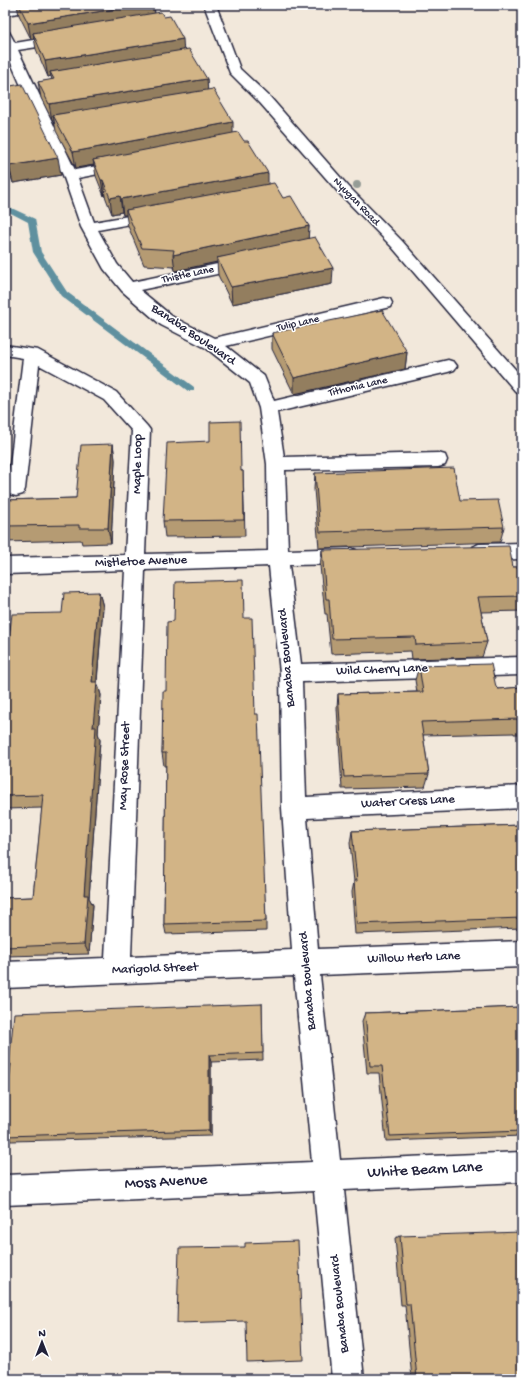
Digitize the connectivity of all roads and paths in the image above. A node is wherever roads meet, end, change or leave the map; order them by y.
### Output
1 (46, 5) edge
2 (210, 5) edge
3 (5, 11) edge
4 (73, 37) edge
5 (8, 41) edge
6 (61, 124) edge
7 (46, 127) junction
8 (139, 162) edge
9 (70, 175) junction
10 (174, 212) edge
11 (89, 227) junction
12 (258, 260) edge
13 (128, 288) junction
14 (384, 303) dead end
15 (212, 344) junction
16 (5, 350) edge
17 (32, 354) junction
18 (448, 366) dead end
19 (522, 388) edge
20 (268, 408) junction
21 (438, 460) dead end
22 (276, 464) junction
23 (16, 489) dead end
24 (522, 551) edge
25 (459, 552) edge
26 (372, 555) edge
27 (278, 558) junction
28 (134, 562) junction
29 (5, 566) edge
30 (522, 666) edge
31 (291, 673) junction
32 (522, 797) edge
33 (294, 808) junction
34 (522, 954) edge
35 (306, 962) junction
36 (117, 970) junction
37 (5, 975) edge
38 (522, 1167) edge
39 (327, 1175) junction
40 (5, 1190) edge
41 (348, 1379) edge

1 - 3 street
2 - 19 street, Nyugan Road
4 - 5 street
5 - 7 street, Banaba Boulevard
6 - 7 street
7 - 9 street, Banaba Boulevard
8 - 9 street
9 - 11 street, Banaba Boulevard
10 - 11 street
11 - 13 street, Banaba Boulevard
12 - 13 street, Thistle Lane
13 - 15 street, Banaba Boulevard
14 - 15 street, Tulip Lane
15 - 20 street, Banaba Boulevard
16 - 17 street, Maple Loop
17 - 23 street
17 - 28 street, Maple Loop
18 - 20 street, Tithonia Lane
20 - 22 street, Banaba Boulevard
21 - 22 street
22 - 27 street, Banaba Boulevard
24 - 25 street
26 - 27 street, Mistletoe Avenue
27 - 28 street, Mistletoe Avenue
27 - 31 street, Banaba Boulevard
28 - 29 street, Mistletoe Avenue
28 - 36 street, May Rose Street
30 - 31 street, Wild Cherry Lane
31 - 33 street, Banaba Boulevard
32 - 33 street, Water Cress Lane
33 - 35 street, Banaba Boulevard
34 - 35 street, Willow Herb Lane
35 - 36 street, Marigold Street
35 - 39 street, Banaba Boulevard
36 - 37 street, Marigold Street
38 - 39 street, White Beam Lane
39 - 40 street, Moss Avenue
39 - 41 street, Banaba Boulevard

